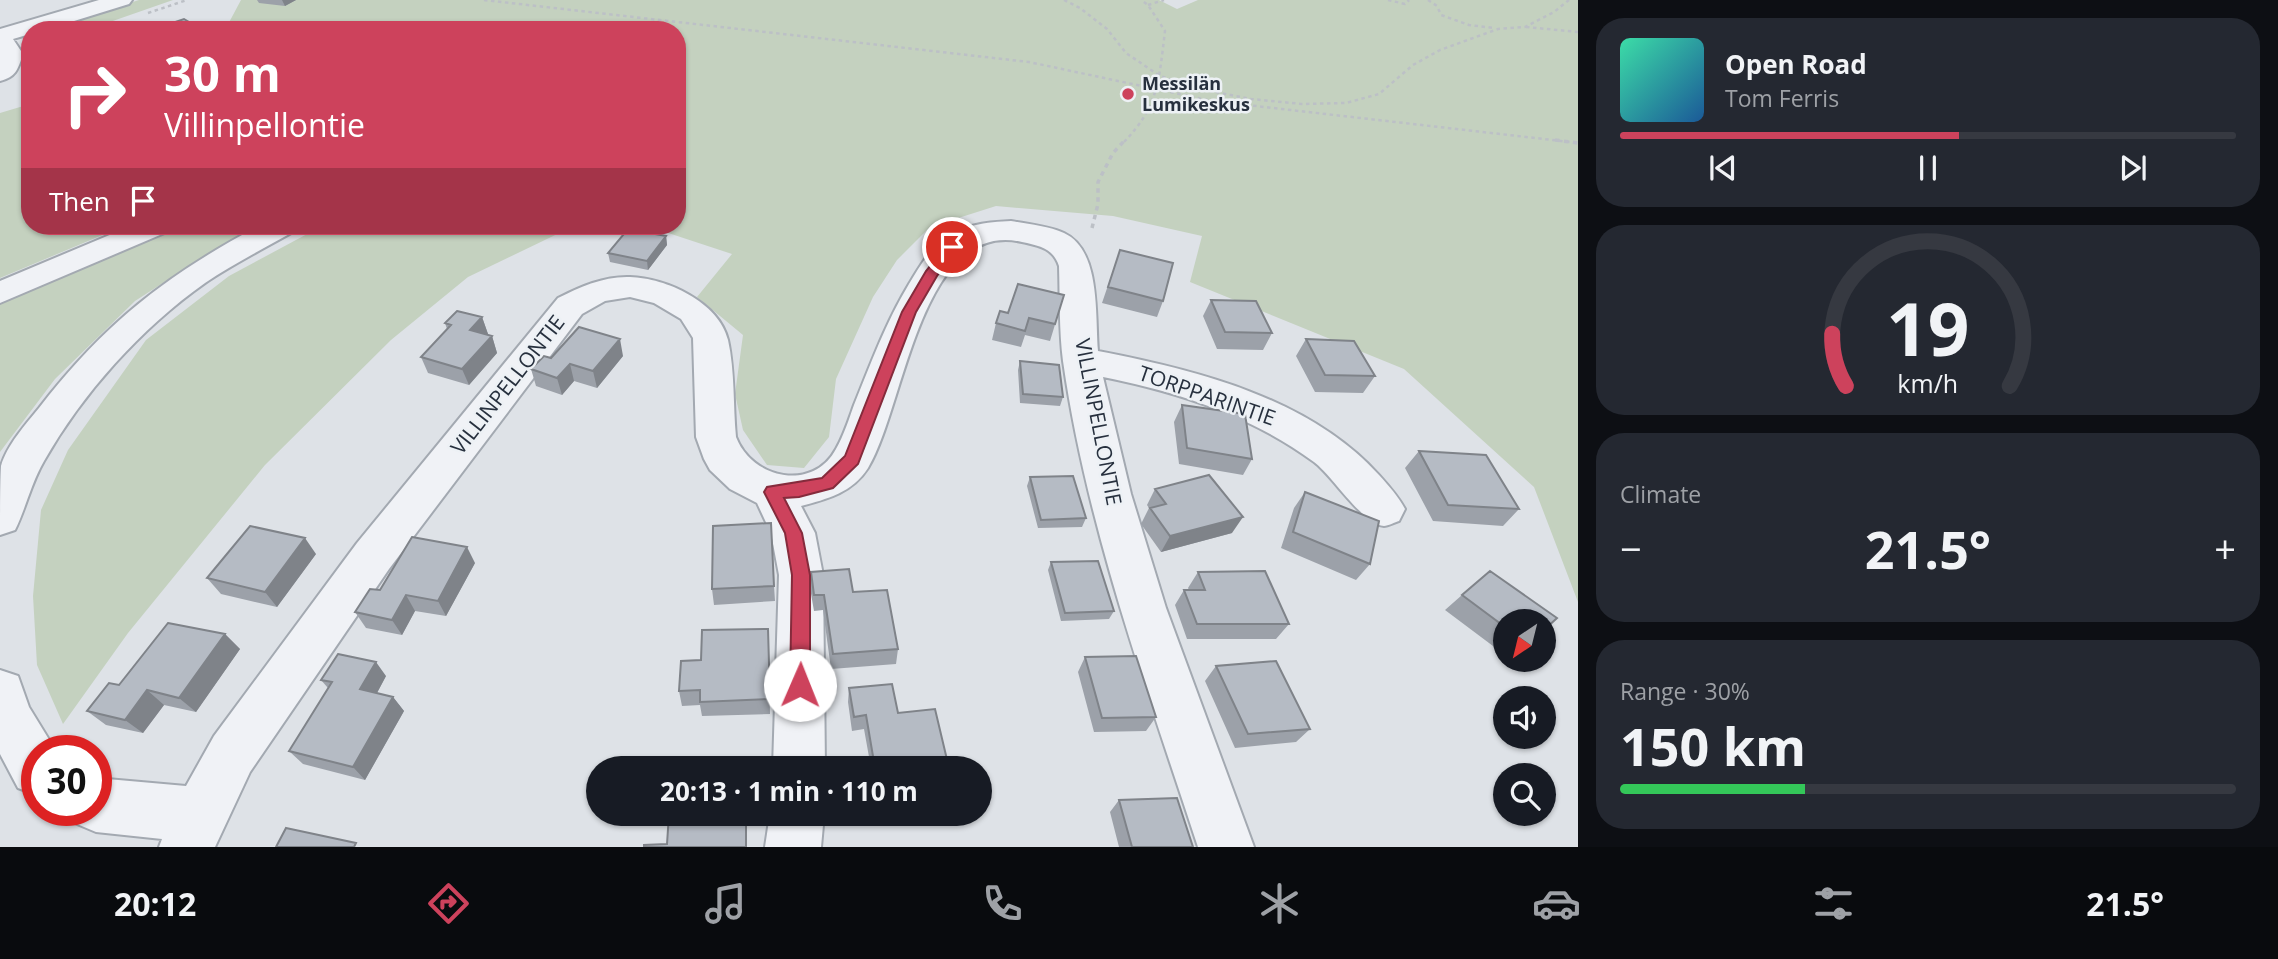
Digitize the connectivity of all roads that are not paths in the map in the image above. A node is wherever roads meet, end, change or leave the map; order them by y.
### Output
1 (122, 0) edge
2 (51, 21) edge
3 (21, 30) edge
4 (0, 36) edge
5 (0, 74) edge
6 (135, 235) edge
7 (265, 235) edge
8 (0, 293) edge
9 (1081, 360) junction
10 (773, 492) junction
11 (1384, 509) dead end
12 (0, 518) edge
13 (0, 693) edge
14 (21, 742) edge
15 (799, 756) edge
16 (112, 809) edge
17 (796, 826) edge
18 (194, 831) edge
19 (793, 847) edge
20 (1226, 847) edge

1 - 2 street
3 - 4 street
4 - 5 street
6 - 8 street
7 - 12 street
9 - 10 street, VILLINPELLONTIE
9 - 11 street, TORPPARINTIE
9 - 20 street, VILLINPELLONTIE
10 - 15 street
10 - 18 street, VILLINPELLONTIE
13 - 14 street
16 - 18 street, VILLINPELLONTIE
17 - 19 street

